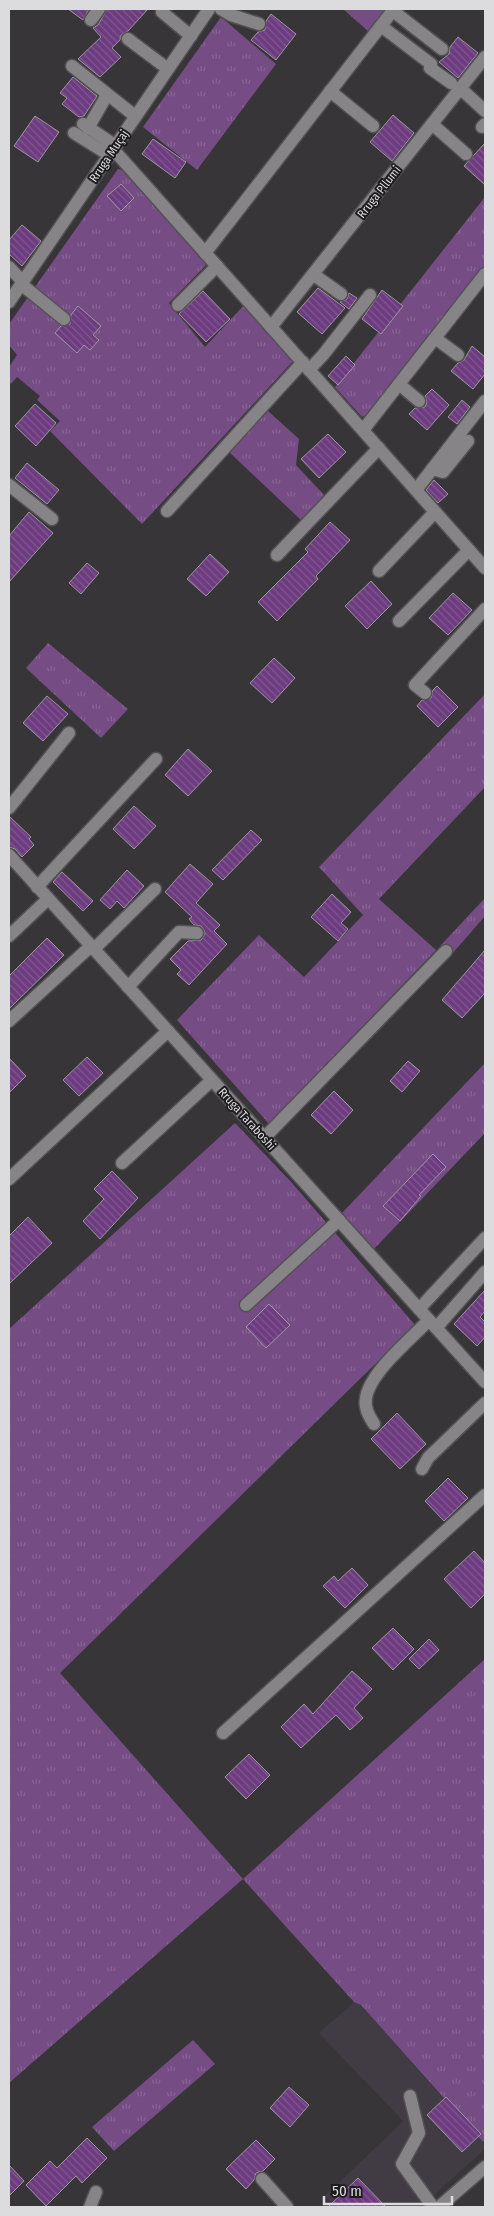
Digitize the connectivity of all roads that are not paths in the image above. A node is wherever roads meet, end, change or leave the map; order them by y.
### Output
1 (99, 9) edge
2 (163, 9) edge
3 (208, 9) edge
4 (221, 9) edge
5 (393, 10) edge
6 (91, 20) dead end
7 (259, 24) dead end
8 (381, 26) junction
9 (191, 36) junction
10 (128, 39) dead end
11 (442, 49) dead end
12 (485, 57) edge
13 (72, 66) dead end
14 (168, 69) junction
15 (456, 86) junction
16 (330, 91) junction
17 (107, 95) junction
18 (485, 111) edge
19 (135, 116) junction
20 (432, 124) junction
21 (373, 126) dead end
22 (113, 150) junction
23 (466, 154) dead end
24 (205, 253) junction
25 (217, 266) junction
26 (9, 267) edge
27 (314, 275) junction
28 (484, 280) edge
29 (22, 283) junction
30 (341, 294) dead end
31 (370, 295) dead end
32 (9, 302) edge
33 (178, 305) dead end
34 (64, 320) dead end
35 (271, 327) junction
36 (435, 338) junction
37 (458, 354) dead end
38 (306, 366) junction
39 (399, 384) junction
40 (419, 401) dead end
41 (485, 401) edge
42 (362, 430) junction
43 (468, 441) dead end
44 (379, 448) junction
45 (428, 474) junction
46 (9, 485) edge
47 (416, 490) junction
48 (167, 511) dead end
49 (435, 512) junction
50 (52, 519) dead end
51 (469, 550) junction
52 (277, 555) dead end
53 (485, 568) edge
54 (379, 571) dead end
55 (485, 609) edge
56 (399, 621) dead end
57 (425, 693) dead end
58 (69, 733) dead end
59 (156, 759) dead end
60 (9, 808) edge
61 (9, 855) edge
62 (37, 887) junction
63 (155, 889) dead end
64 (48, 899) junction
65 (196, 933) dead end
66 (9, 936) edge
67 (92, 948) junction
68 (446, 951) dead end
69 (128, 987) junction
70 (9, 1022) edge
71 (168, 1031) junction
72 (212, 1080) junction
73 (264, 1138) junction
74 (122, 1163) dead end
75 (9, 1179) edge
76 (339, 1220) junction
77 (485, 1238) edge
78 (485, 1272) edge
79 (246, 1305) dead end
80 (419, 1310) junction
81 (433, 1324) junction
82 (485, 1382) edge
83 (485, 1403) edge
84 (374, 1424) dead end
85 (422, 1469) dead end
86 (485, 1495) edge
87 (224, 1733) dead end
88 (410, 2096) dead end
89 (485, 2166) edge
90 (262, 2180) dead end
91 (96, 2192) dead end
92 (90, 2207) edge
93 (287, 2207) edge
94 (434, 2207) edge
95 (439, 2207) edge

1 - 6 street
2 - 9 street
3 - 9 street, Rruga Muçaj
4 - 7 street
5 - 8 street
5 - 11 street
8 - 15 street
8 - 16 street
9 - 14 street, Rruga Muçaj
10 - 14 street
12 - 15 street, Rruga Pllumi
13 - 17 street
14 - 19 street, Rruga Muçaj
15 - 18 street
15 - 20 street, Rruga Pllumi
16 - 21 street
16 - 24 street
17 - 19 street
17 - 22 street
19 - 22 street, Rruga Muçaj
20 - 23 street
20 - 27 street, Rruga Pllumi
22 - 24 street
22 - 29 street, Rruga Muçaj
24 - 25 street
25 - 33 street
25 - 35 street
26 - 29 street
27 - 30 street
27 - 35 street, Rruga Pllumi
28 - 36 street
29 - 32 street, Rruga Muçaj
29 - 34 street
31 - 38 street
35 - 38 street
36 - 37 street
36 - 39 street
38 - 42 street
38 - 48 street
39 - 40 street
39 - 42 street
41 - 45 street
42 - 44 street
43 - 45 street
44 - 47 street
44 - 52 street
45 - 47 street
46 - 50 street
47 - 49 street
49 - 51 street
49 - 54 street
51 - 53 street
51 - 56 street
55 - 57 street
58 - 60 street
59 - 62 street
61 - 62 street, Rruga Taraboshi
62 - 64 street, Rruga Taraboshi
63 - 67 street
64 - 66 street
64 - 67 street, Rruga Taraboshi
65 - 69 street
67 - 69 street, Rruga Taraboshi
67 - 70 street
68 - 73 street
69 - 71 street, Rruga Taraboshi
71 - 72 street, Rruga Taraboshi
71 - 75 street
72 - 73 street, Rruga Taraboshi
72 - 74 street
73 - 76 street, Rruga Taraboshi
76 - 79 street
76 - 80 street, Rruga Taraboshi
77 - 80 street
78 - 81 street
80 - 81 street, Rruga Taraboshi
81 - 82 street, Rruga Taraboshi
81 - 84 street
83 - 85 street
86 - 87 street
88 - 94 street
89 - 95 street
90 - 93 street
91 - 92 street

